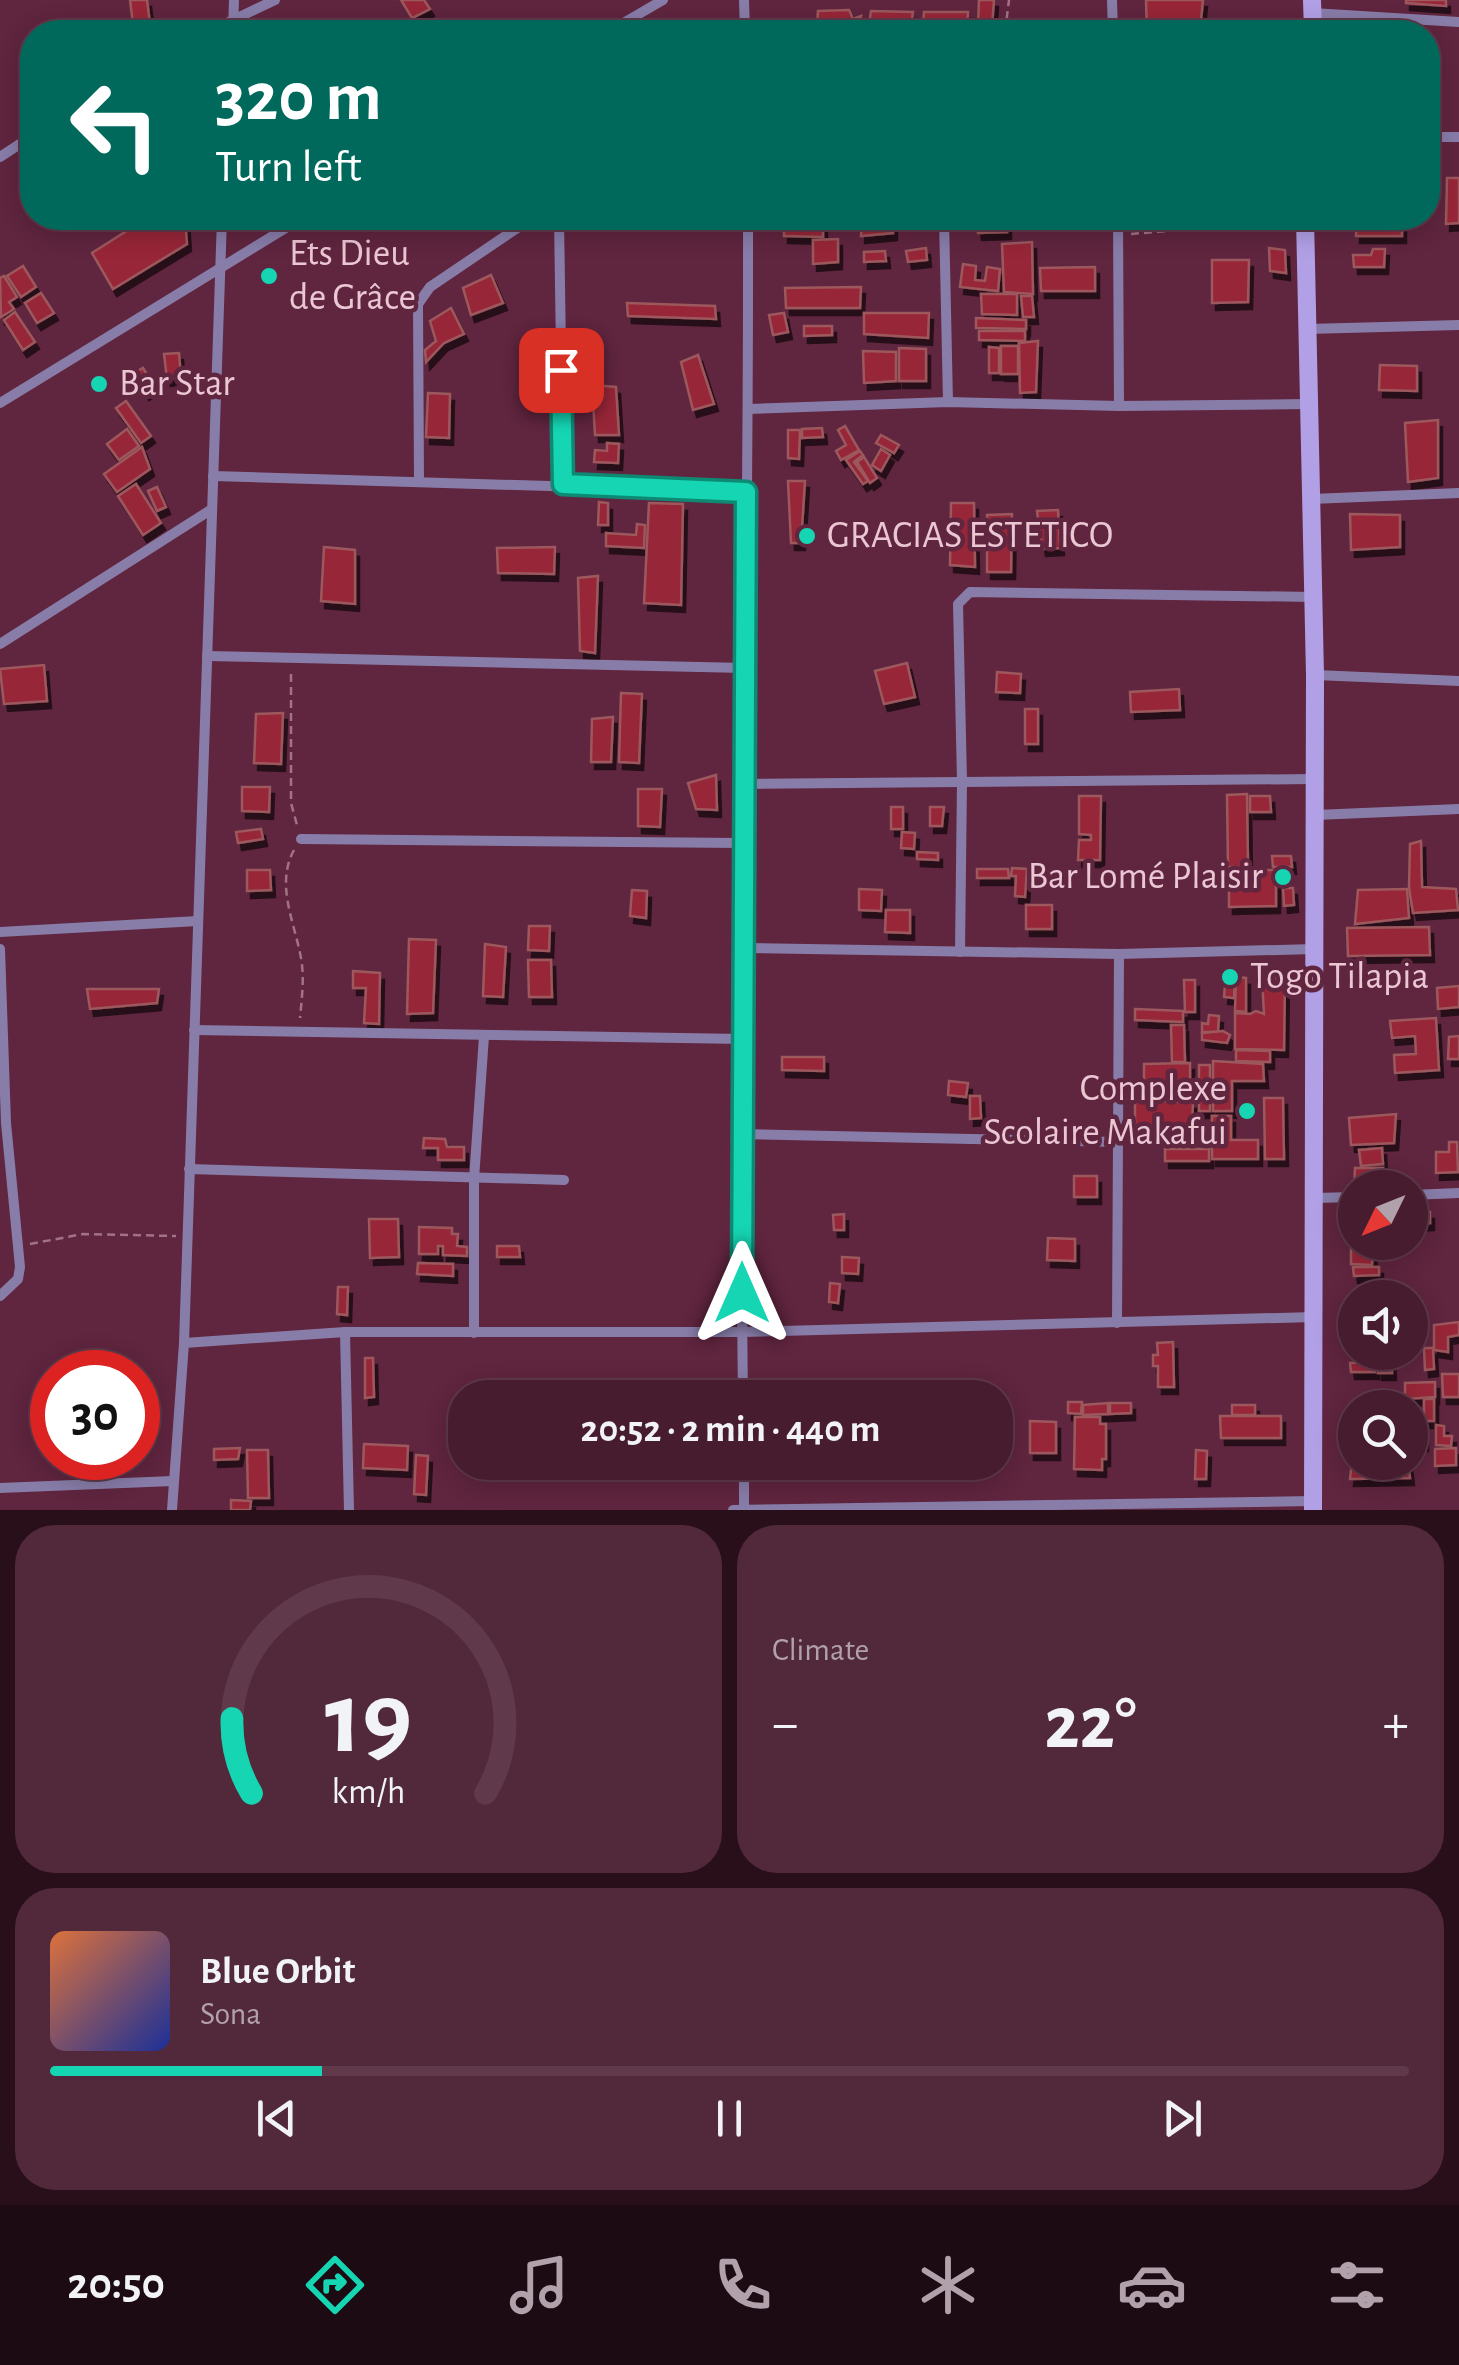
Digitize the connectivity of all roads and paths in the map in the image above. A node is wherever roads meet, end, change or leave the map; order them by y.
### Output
1 (234, 0) edge
2 (275, 0) edge
3 (663, 0) edge
4 (1312, 15) edge
5 (234, 19) joint
6 (629, 20) edge
7 (1417, 20) edge
8 (221, 230) edge
9 (283, 230) edge
10 (514, 230) edge
11 (558, 230) edge
12 (748, 230) edge
13 (944, 230) edge
14 (1119, 230) edge
15 (1177, 230) edge
16 (1305, 230) edge
17 (1119, 235) junction
18 (219, 270) junction
19 (1459, 325) edge
20 (1306, 329) junction
21 (948, 402) junction
22 (0, 403) edge
23 (1308, 404) junction
24 (1119, 406) junction
25 (748, 410) junction
26 (213, 476) junction
27 (419, 480) junction
28 (563, 484) junction
29 (746, 492) junction
30 (1459, 493) edge
31 (1310, 500) junction
32 (212, 508) junction
33 (1314, 598) junction
34 (0, 644) edge
35 (207, 656) junction
36 (744, 668) junction
37 (1315, 675) junction
38 (1459, 681) edge
39 (1314, 779) junction
40 (962, 781) junction
41 (743, 784) junction
42 (1459, 809) edge
43 (1315, 814) junction
44 (301, 838) dead end
45 (742, 843) junction
46 (198, 921) junction
47 (0, 932) edge
48 (745, 948) junction
49 (0, 949) edge
50 (1315, 949) junction
51 (960, 952) junction
52 (1119, 954) junction
53 (194, 1030) junction
54 (484, 1036) junction
55 (744, 1039) junction
56 (3, 1123) edge
57 (742, 1134) junction
58 (1118, 1142) junction
59 (190, 1169) junction
60 (474, 1179) junction
61 (564, 1180) dead end
62 (1459, 1193) edge
63 (1428, 1194) edge
64 (1338, 1197) edge
65 (1314, 1198) junction
66 (187, 1236) junction
67 (19, 1246) junction
68 (0, 1296) edge
69 (1314, 1317) junction
70 (1117, 1324) junction
71 (345, 1332) junction
72 (742, 1332) junction
73 (474, 1333) junction
74 (184, 1343) junction
75 (743, 1380) edge
76 (174, 1480) junction
77 (744, 1480) edge
78 (0, 1488) edge
79 (1312, 1506) edge
80 (172, 1510) edge
81 (349, 1510) edge
82 (733, 1510) edge
83 (744, 1510) edge

1 - 5 street
2 - 5 street
3 - 6 street
4 - 7 street
8 - 18 street
9 - 18 street
10 - 27 street
11 - 28 street
12 - 25 street
13 - 21 street
14 - 17 street
15 - 17 path
16 - 20 street
17 - 24 street
18 - 22 street
18 - 26 street
19 - 20 street
20 - 23 street
21 - 24 street
21 - 25 street
23 - 24 street
23 - 31 street
25 - 29 street
26 - 27 street
26 - 32 street
27 - 28 street
28 - 29 street
29 - 36 street
30 - 31 street
31 - 33 street
32 - 34 street
32 - 35 street
33 - 37 street
33 - 40 street
35 - 36 street
35 - 46 street
36 - 41 street
37 - 38 street
37 - 39 street
39 - 40 street
39 - 43 street
40 - 41 street
40 - 51 street
41 - 45 street
42 - 43 street
43 - 50 street
44 - 45 street
45 - 48 street
46 - 47 street
46 - 53 street
48 - 51 street
48 - 55 street
49 - 56 street
50 - 52 street
50 - 65 street
51 - 52 street
52 - 58 street
53 - 54 street
53 - 59 street
54 - 55 street
54 - 60 street
55 - 57 street
56 - 67 street
57 - 58 street
57 - 72 street
58 - 70 street
59 - 60 street
59 - 66 street
60 - 61 street
60 - 73 street
62 - 63 street
64 - 65 street
65 - 69 street
66 - 67 path
66 - 74 street
67 - 68 street
69 - 70 street
69 - 79 street
70 - 72 street
71 - 73 street
71 - 74 street
71 - 81 street
72 - 73 street
72 - 75 street
74 - 76 street
76 - 78 street
76 - 80 street
77 - 83 street
79 - 83 street
82 - 83 street

